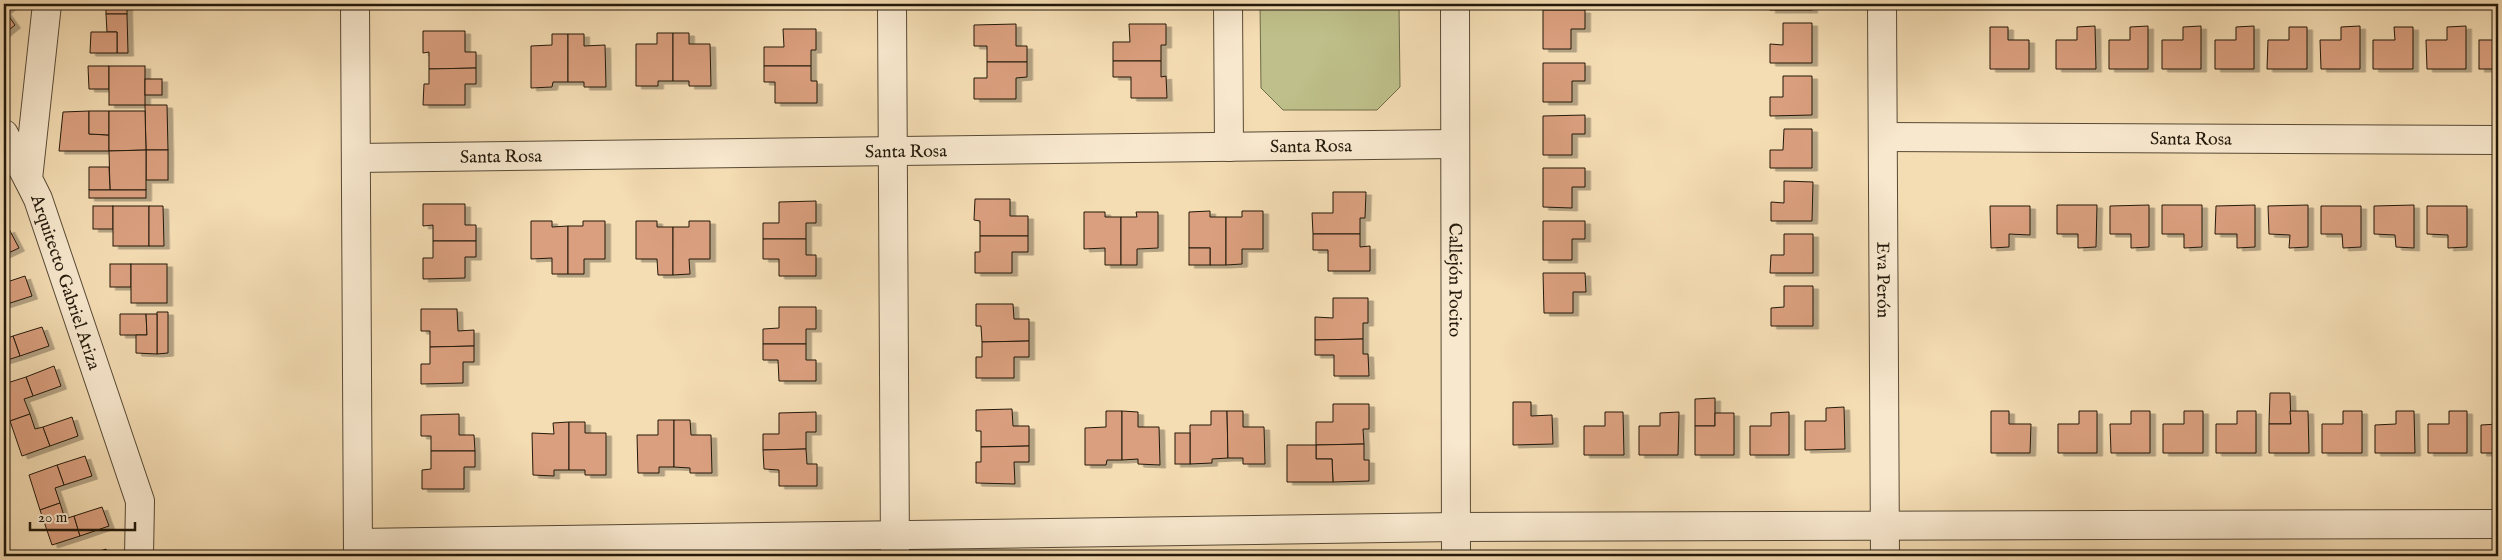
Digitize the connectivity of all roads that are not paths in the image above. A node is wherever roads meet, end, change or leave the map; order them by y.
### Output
1 (46, 4) edge
2 (355, 4) edge
3 (892, 4) edge
4 (1228, 4) edge
5 (1455, 4) edge
6 (1882, 4) edge
7 (4, 134) edge
8 (1883, 137) junction
9 (2498, 140) edge
10 (1455, 144) junction
11 (1229, 147) junction
12 (892, 151) junction
13 (356, 158) junction
14 (28, 179) junction
15 (2498, 524) edge
16 (1884, 525) junction
17 (1456, 527) junction
18 (894, 546) edge
19 (358, 549) edge
20 (139, 556) edge
21 (1456, 556) edge
22 (1885, 556) edge

1 - 14 street, Arquitecto Gabriel Ariza
2 - 13 street
3 - 12 street
4 - 11 street
5 - 10 street, Callejón Pocito
6 - 8 street, Eva Perón
7 - 14 street
8 - 9 street, Santa Rosa
8 - 16 street, Eva Perón
10 - 11 street, Santa Rosa
10 - 17 street, Callejón Pocito
11 - 12 street, Santa Rosa
12 - 13 street, Santa Rosa
12 - 18 street
13 - 19 street
14 - 20 street, Arquitecto Gabriel Ariza
15 - 16 street
16 - 17 street
16 - 22 street, Eva Perón
17 - 18 street
17 - 21 street, Callejón Pocito
18 - 19 street

